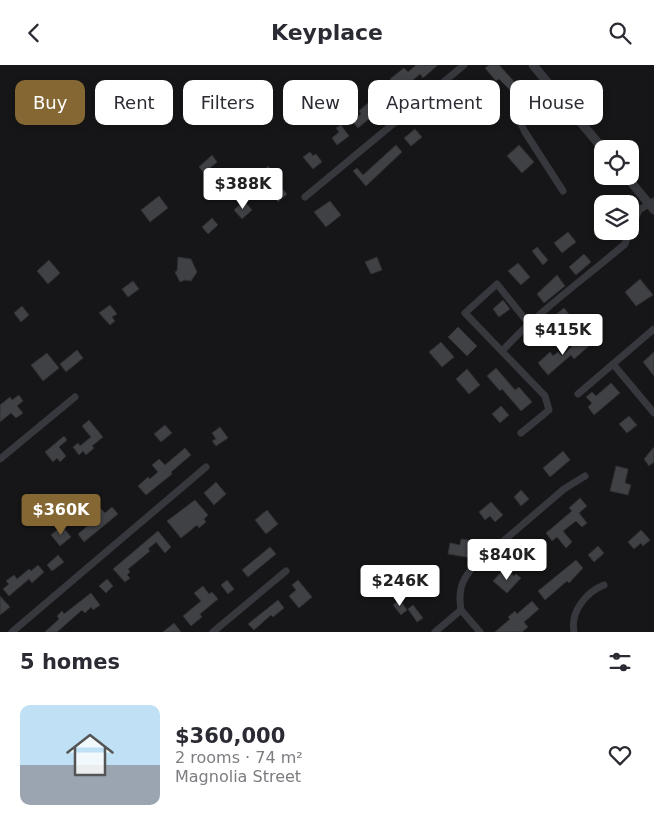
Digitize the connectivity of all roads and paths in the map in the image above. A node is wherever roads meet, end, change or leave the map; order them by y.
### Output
1 (464, 65) edge
2 (534, 65) edge
3 (546, 80) edge
4 (522, 125) edge
5 (583, 125) edge
6 (595, 140) edge
7 (634, 185) edge
8 (563, 191) dead end
9 (305, 197) dead end
10 (653, 205) edge
11 (639, 210) edge
12 (627, 240) edge
13 (529, 324) junction
14 (654, 329) edge
15 (503, 351) junction
16 (613, 364) junction
17 (578, 394) dead end
18 (75, 397) dead end
19 (654, 413) edge
20 (521, 433) dead end
21 (0, 459) edge
22 (206, 467) dead end
23 (585, 476) dead end
24 (286, 571) dead end
25 (604, 585) dead end
26 (461, 610) junction
27 (12, 632) edge
28 (213, 632) edge
29 (435, 632) edge
30 (480, 632) edge
31 (574, 632) edge

1 - 9 street
2 - 3 street
4 - 8 street
5 - 6 street
7 - 10 street
10 - 11 street
12 - 13 street
13 - 15 street
13 - 15 street
14 - 16 street
15 - 20 street
16 - 17 street
16 - 19 street
18 - 21 street
22 - 27 street
23 - 26 street
24 - 28 street
25 - 31 street
26 - 29 street
26 - 30 street

